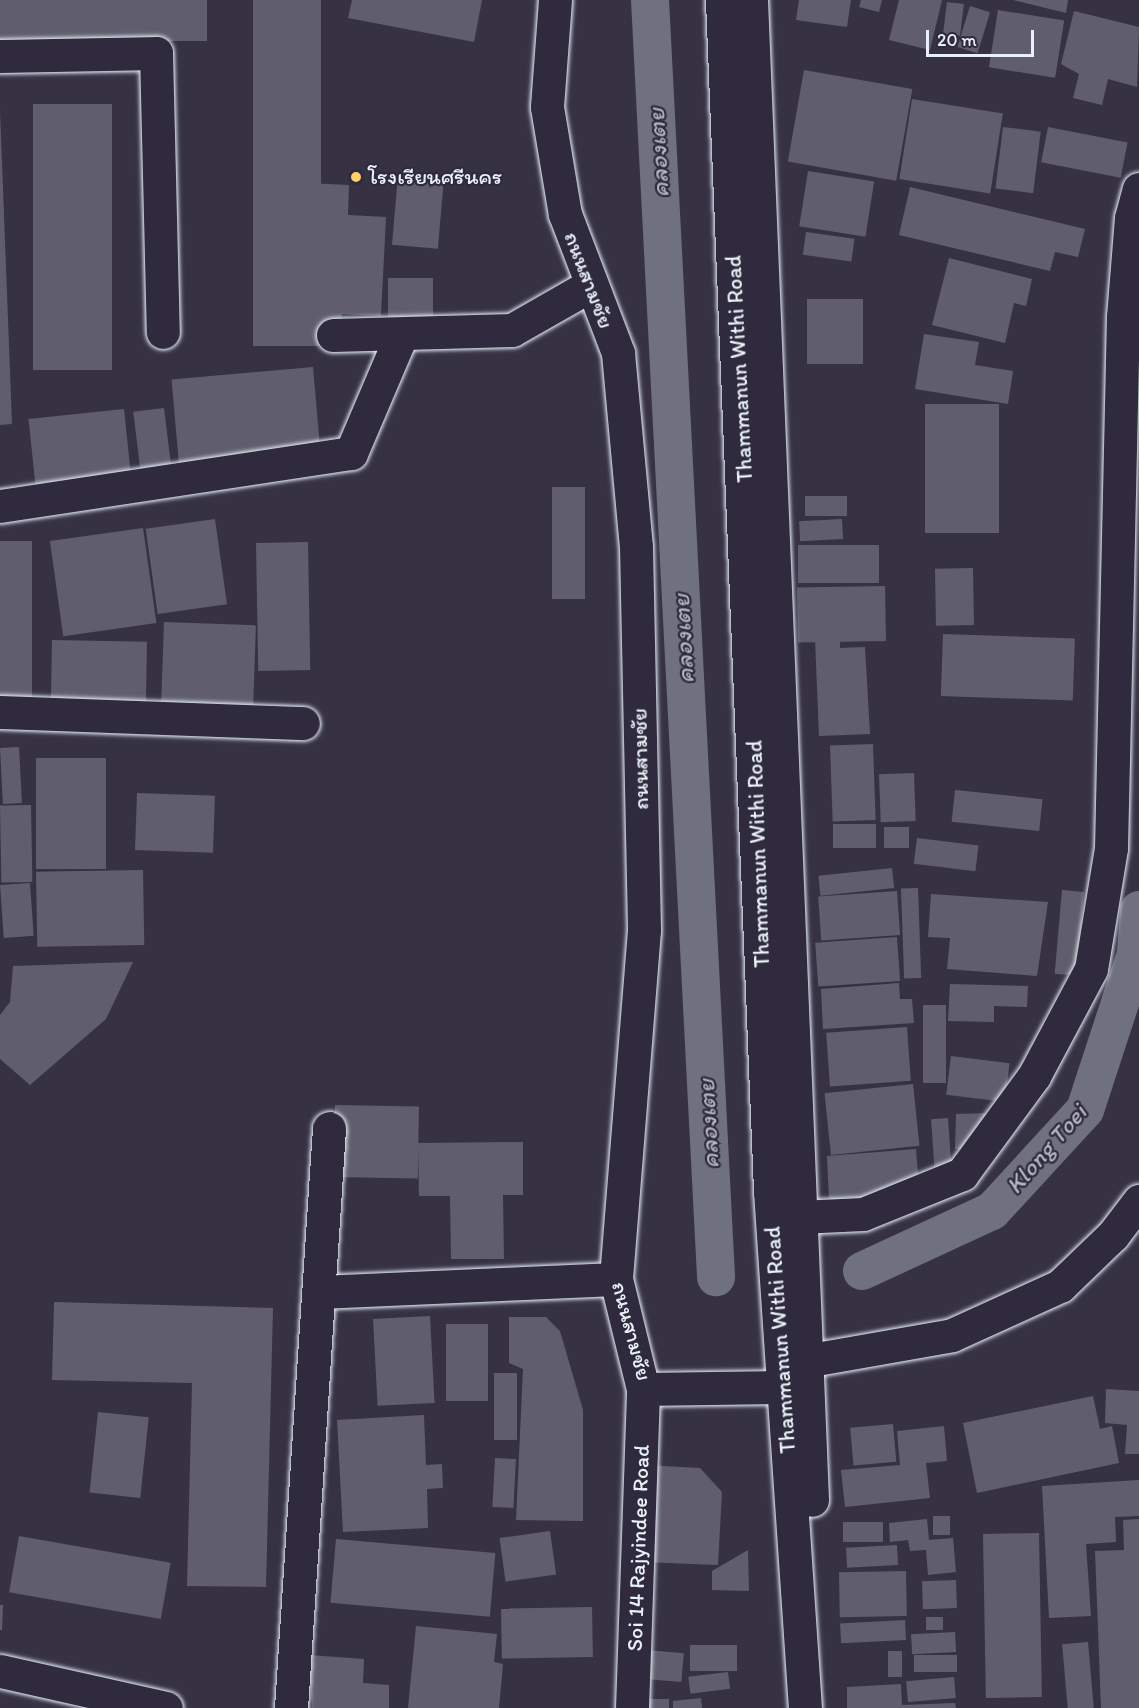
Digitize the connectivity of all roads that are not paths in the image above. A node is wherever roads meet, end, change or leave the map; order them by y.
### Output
1 (555, 0) edge
2 (722, 0) edge
3 (751, 0) edge
4 (0, 56) edge
5 (1139, 189) edge
6 (589, 286) junction
7 (163, 333) dead end
8 (333, 335) dead end
9 (401, 336) junction
10 (0, 506) edge
11 (0, 712) edge
12 (303, 723) dead end
13 (328, 1128) dead end
14 (1139, 1201) edge
15 (799, 1217) junction
16 (616, 1279) junction
17 (319, 1292) junction
18 (805, 1361) junction
19 (781, 1387) junction
20 (643, 1389) junction
21 (0, 1671) edge
22 (166, 1708) edge
23 (291, 1708) edge
24 (632, 1708) edge
25 (805, 1708) edge
26 (824, 1708) edge

1 - 6 street, ถนนสามชัย
2 - 19 street, Thammanun Withi Road
3 - 15 street, Thammanun Withi Road
4 - 7 street
5 - 15 street
6 - 9 street
6 - 16 street, ถนนสามชัย
8 - 9 street
9 - 10 street
11 - 12 street
13 - 17 street
14 - 18 street
15 - 18 street, Thammanun Withi Road
16 - 17 street
16 - 20 street, ถนนสามชัย
17 - 23 street
18 - 26 street, Thammanun Withi Road
19 - 20 street, ถนนสามชัย
19 - 25 street, Thammanun Withi Road
20 - 24 street, Soi 14 Rajyindee Road
21 - 22 street

